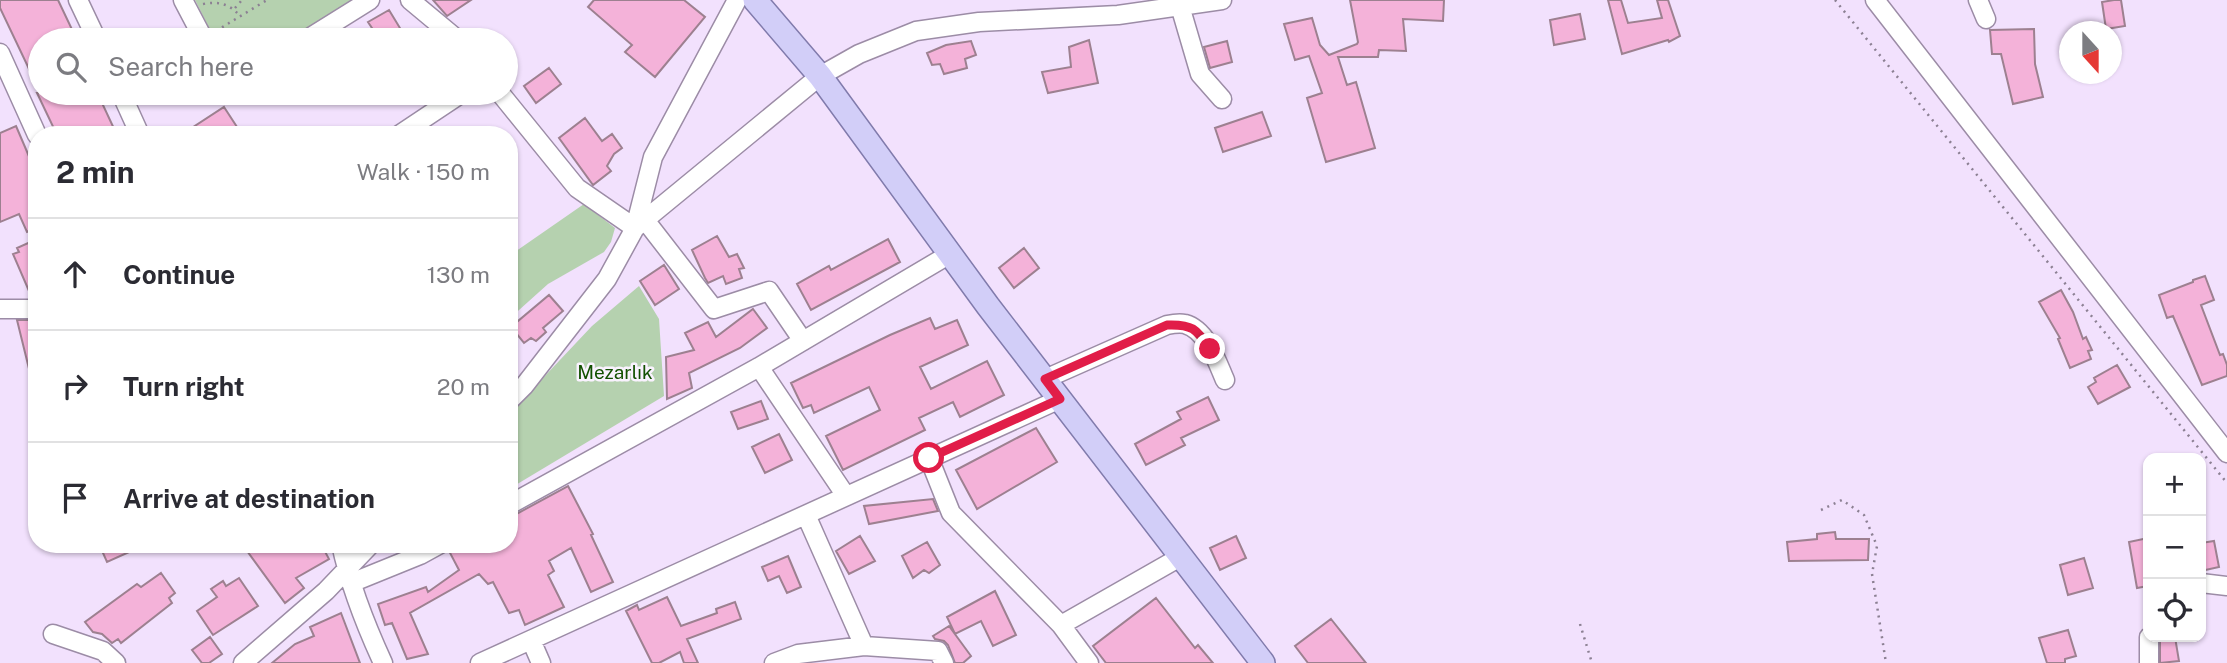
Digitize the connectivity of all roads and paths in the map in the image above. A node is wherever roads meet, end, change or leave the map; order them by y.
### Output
1 (78, 0) edge
2 (242, 0) edge
3 (267, 0) edge
4 (370, 0) edge
5 (410, 0) edge
6 (737, 0) edge
7 (755, 0) edge
8 (1222, 0) edge
9 (1835, 0) edge
10 (1875, 0) edge
11 (1978, 0) edge
12 (213, 1) edge
13 (192, 2) edge
14 (1180, 6) junction
15 (234, 9) junction
16 (240, 16) junction
17 (1986, 19) dead end
18 (91, 28) edge
19 (200, 28) edge
20 (221, 28) edge
21 (325, 28) edge
22 (444, 28) edge
23 (0, 53) edge
24 (820, 76) junction
25 (1222, 99) dead end
26 (126, 105) edge
27 (444, 105) edge
28 (510, 105) edge
29 (33, 126) edge
30 (136, 126) edge
31 (412, 126) edge
32 (640, 224) junction
33 (950, 254) junction
34 (0, 309) edge
35 (28, 309) edge
36 (803, 341) junction
37 (759, 367) junction
38 (1045, 379) junction
39 (1226, 380) dead end
40 (518, 392) edge
41 (1060, 399) junction
42 (2227, 453) edge
43 (929, 458) junction
44 (2227, 484) edge
45 (846, 496) junction
46 (518, 501) edge
47 (1821, 510) dead end
48 (806, 515) junction
49 (343, 553) edge
50 (365, 553) edge
51 (424, 553) edge
52 (1182, 556) junction
53 (349, 576) junction
54 (2206, 584) edge
55 (2227, 586) edge
56 (1580, 624) dead end
57 (1061, 625) junction
58 (53, 634) dead end
59 (531, 640) junction
60 (2149, 642) edge
61 (864, 646) junction
62 (116, 663) edge
63 (243, 663) edge
64 (383, 663) edge
65 (481, 663) edge
66 (541, 663) edge
67 (774, 663) edge
68 (944, 663) edge
69 (1089, 663) edge
70 (1263, 663) edge
71 (1592, 663) edge
72 (1886, 663) edge
73 (2149, 663) edge

1 - 18 street
2 - 15 path
3 - 16 path
4 - 21 street
5 - 22 street
6 - 32 street
7 - 24 main road
8 - 14 street
9 - 44 path
10 - 42 street
11 - 17 street
12 - 13 path
12 - 15 path
13 - 19 street
14 - 24 street
14 - 25 street
15 - 16 path
16 - 20 path
23 - 29 street
24 - 32 street
24 - 33 main road
26 - 30 street
27 - 31 street
28 - 32 street
32 - 36 street
32 - 40 street
33 - 36 street
33 - 38 main road
34 - 35 street
36 - 37 street
37 - 45 street
37 - 46 street
38 - 39 street
38 - 41 main road
41 - 43 street
41 - 52 main road
43 - 45 street
43 - 57 street
45 - 48 street
47 - 72 path
48 - 59 street
48 - 61 street
49 - 53 street
50 - 53 street
51 - 53 street
52 - 57 street
52 - 70 main road
53 - 63 street
53 - 64 street
54 - 55 street
56 - 71 path
57 - 69 street
58 - 62 street
59 - 65 street
59 - 66 street
60 - 73 street
61 - 67 street
61 - 68 street

